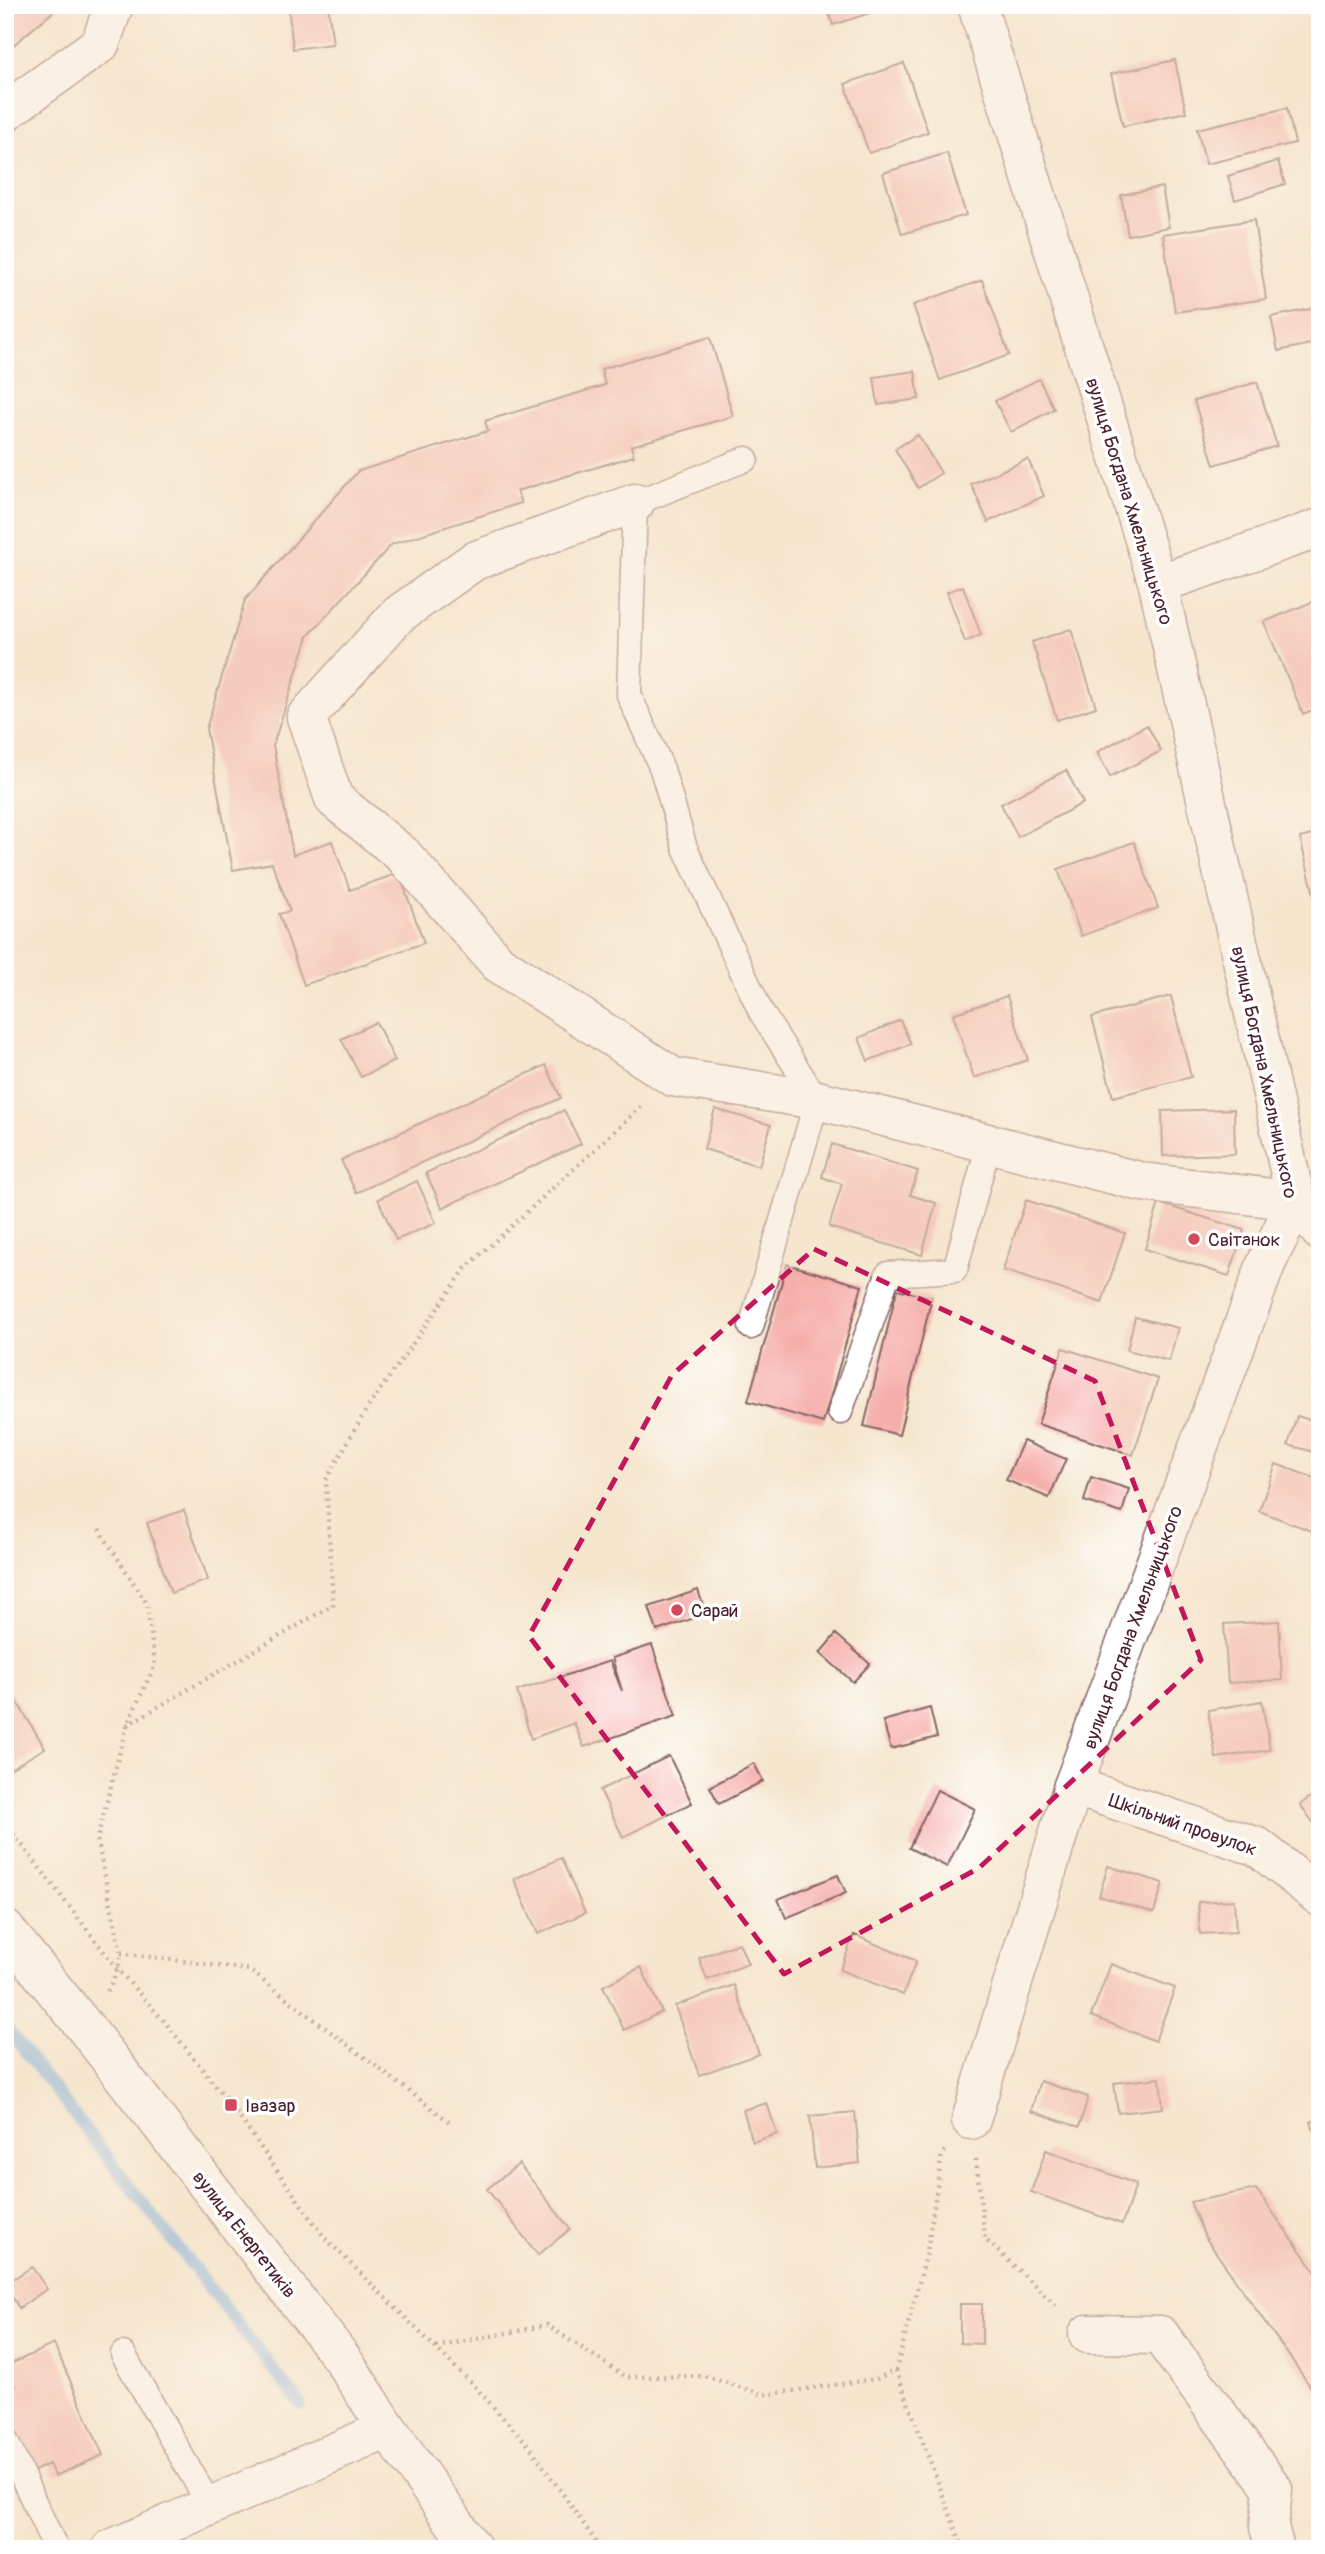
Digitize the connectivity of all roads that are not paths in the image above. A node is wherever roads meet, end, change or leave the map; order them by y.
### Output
1 (114, 5) edge
2 (977, 5) edge
3 (5, 112) edge
4 (746, 459) dead end
5 (635, 503) junction
6 (1320, 528) edge
7 (1158, 584) junction
8 (817, 1100) junction
9 (989, 1143) junction
10 (1296, 1201) junction
11 (1320, 1231) edge
12 (751, 1327) dead end
13 (840, 1412) dead end
14 (1073, 1786) junction
15 (1320, 1897) edge
16 (5, 1929) edge
17 (971, 2120) road end
18 (1088, 2334) road end
19 (123, 2354) dead end
20 (388, 2429) junction
21 (5, 2439) edge
22 (210, 2506) junction
23 (56, 2549) edge
24 (111, 2549) edge
25 (473, 2549) edge
26 (1275, 2549) edge

1 - 3 street
2 - 7 street, вулиця Богдана Хмельницького
4 - 5 lane
5 - 8 lane
5 - 8 street
6 - 7 street
7 - 10 street, вулиця Богдана Хмельницького
8 - 9 street
8 - 12 lane
9 - 10 street
9 - 13 lane
10 - 11 street
10 - 14 street, вулиця Богдана Хмельницького
14 - 15 street, Шкільний провулок
14 - 17 street, вулиця Богдана Хмельницького
16 - 20 street, вулиця Енергетиків
18 - 26 street
19 - 22 lane
20 - 22 street
20 - 25 street, вулиця Енергетиків
21 - 23 lane
22 - 24 street

